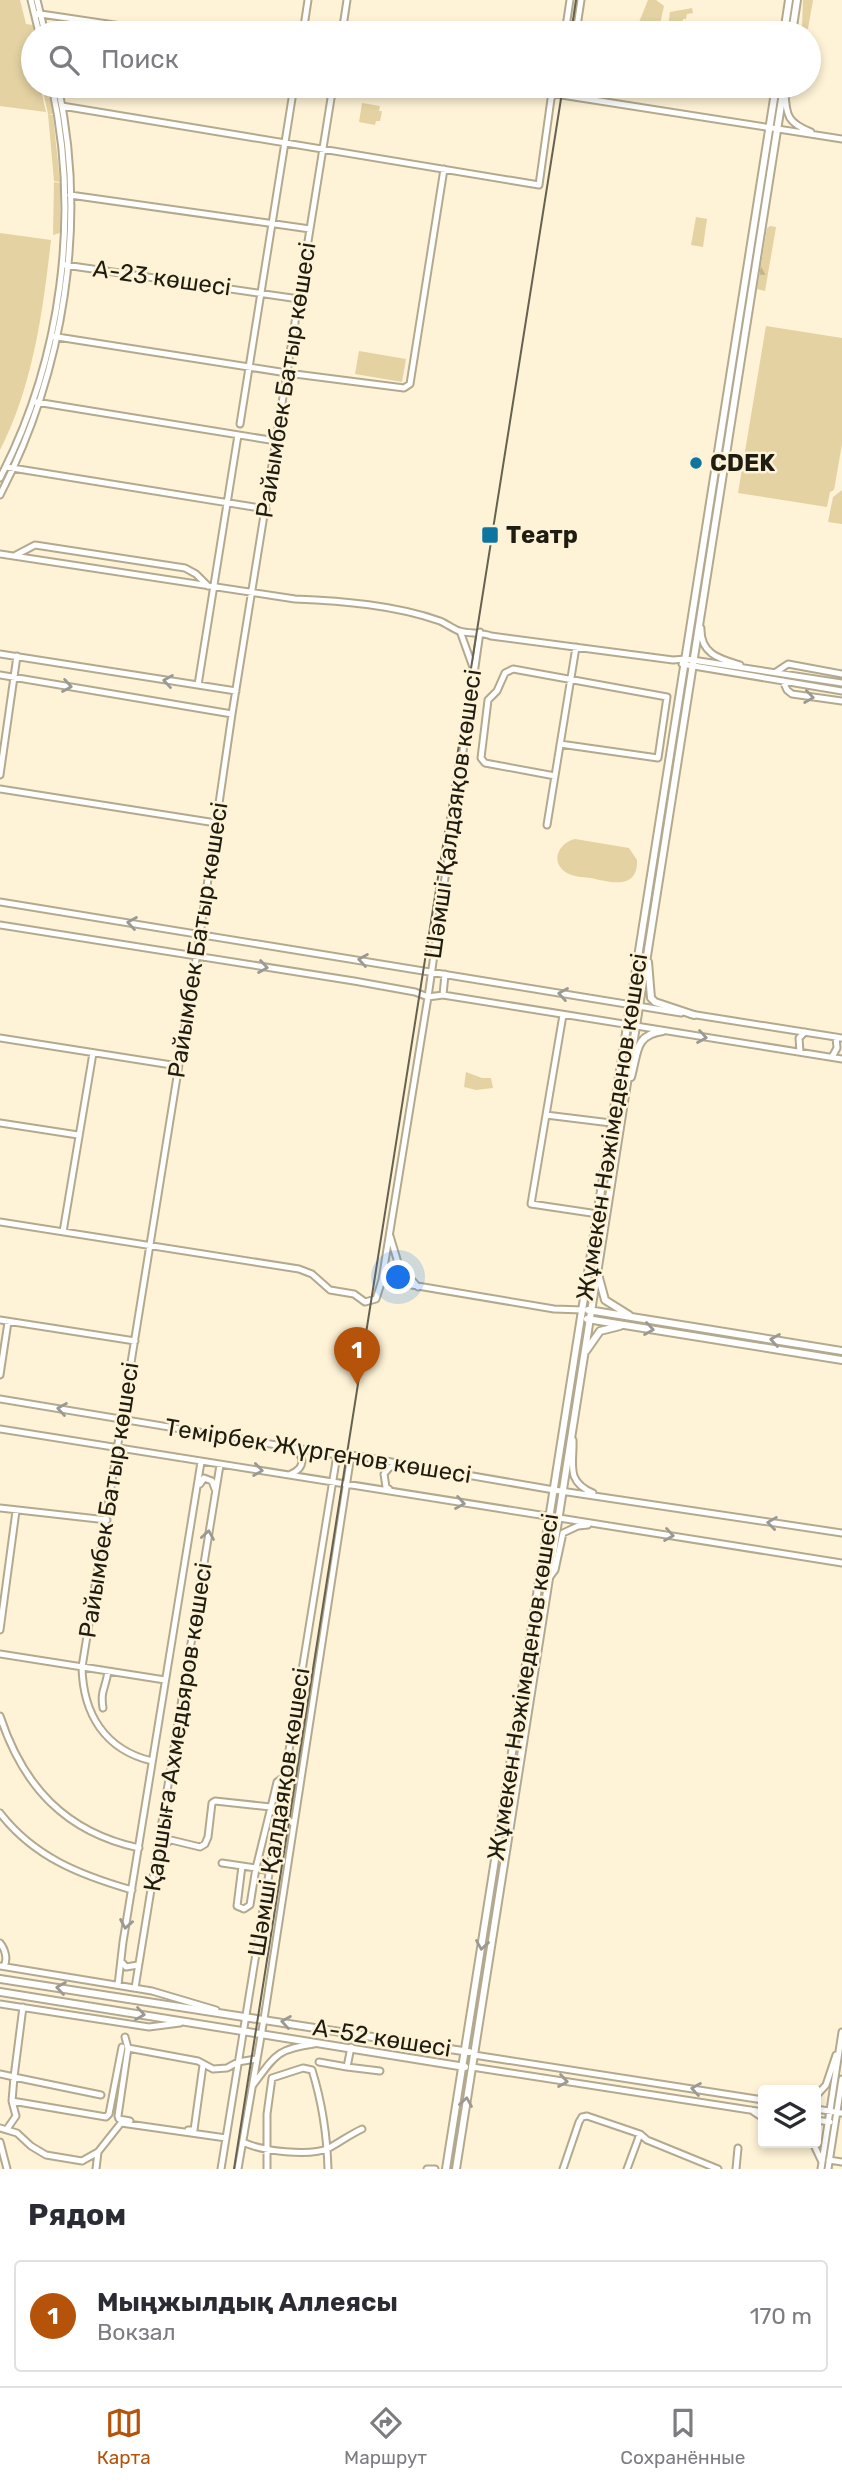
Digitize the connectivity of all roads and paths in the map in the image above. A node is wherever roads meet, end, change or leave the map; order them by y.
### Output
1 (31, 0) edge
2 (37, 0) edge
3 (308, 0) edge
4 (347, 0) edge
5 (570, 0) edge
6 (581, 0) edge
7 (789, 0) edge
8 (797, 0) edge
9 (37, 13) junction
10 (38, 21) edge
11 (40, 21) edge
12 (89, 21) edge
13 (305, 21) edge
14 (344, 21) edge
15 (567, 21) edge
16 (578, 21) edge
17 (786, 21) edge
18 (794, 21) edge
19 (54, 98) edge
20 (60, 98) edge
21 (292, 98) edge
22 (331, 98) edge
23 (552, 98) edge
24 (583, 98) edge
25 (775, 98) edge
26 (781, 98) edge
27 (785, 98) edge
28 (62, 106) junction
29 (773, 129) junction
30 (824, 136) junction
31 (842, 139) edge
32 (284, 143) junction
33 (322, 150) junction
34 (444, 169) junction
35 (68, 195) junction
36 (272, 223) junction
37 (310, 229) junction
38 (65, 265) junction
39 (261, 293) junction
40 (299, 299) junction
41 (54, 336) junction
42 (249, 367) junction
43 (287, 373) junction
44 (36, 402) junction
45 (240, 424) dead end
46 (238, 435) junction
47 (276, 441) junction
48 (6, 467) junction
49 (14, 468) junction
50 (0, 478) edge
51 (0, 495) edge
52 (228, 503) junction
53 (266, 509) junction
54 (0, 554) edge
55 (14, 556) junction
56 (211, 587) junction
57 (253, 592) junction
58 (702, 596) junction
59 (460, 631) junction
60 (480, 632) junction
61 (576, 647) junction
62 (0, 654) edge
63 (17, 656) junction
64 (688, 663) junction
65 (764, 671) junction
66 (776, 672) junction
67 (475, 673) junction
68 (842, 674) edge
69 (0, 675) edge
70 (14, 677) junction
71 (571, 679) junction
72 (783, 681) junction
73 (842, 683) edge
74 (198, 685) junction
75 (236, 691) junction
76 (842, 691) edge
77 (842, 701) edge
78 (232, 714) junction
79 (560, 744) junction
80 (0, 775) edge
81 (555, 776) junction
82 (0, 789) edge
83 (216, 823) junction
84 (547, 825) dead end
85 (0, 902) edge
86 (0, 925) edge
87 (200, 934) junction
88 (647, 951) junction
89 (195, 957) junction
90 (430, 971) junction
91 (445, 974) junction
92 (443, 995) junction
93 (428, 997) junction
94 (634, 1006) junction
95 (694, 1014) junction
96 (563, 1015) junction
97 (631, 1026) junction
98 (663, 1031) junction
99 (805, 1032) junction
100 (839, 1037) edge
101 (0, 1038) edge
102 (800, 1052) junction
103 (93, 1053) junction
104 (832, 1057) junction
105 (842, 1059) edge
106 (178, 1066) junction
107 (626, 1088) junction
108 (546, 1115) junction
109 (0, 1123) edge
110 (611, 1123) junction
111 (78, 1135) junction
112 (598, 1214) junction
113 (0, 1222) edge
114 (63, 1232) junction
115 (389, 1233) junction
116 (149, 1244) junction
117 (597, 1268) junction
118 (382, 1280) junction
119 (418, 1287) junction
120 (586, 1314) junction
121 (634, 1318) junction
122 (0, 1320) edge
123 (8, 1322) junction
124 (626, 1325) junction
125 (135, 1341) junction
126 (842, 1351) edge
127 (583, 1356) junction
128 (842, 1360) edge
129 (0, 1375) edge
130 (0, 1399) edge
131 (123, 1419) junction
132 (0, 1429) edge
133 (572, 1430) junction
134 (291, 1446) junction
135 (118, 1447) junction
136 (337, 1455) junction
137 (351, 1455) junction
138 (201, 1462) junction
139 (402, 1464) junction
140 (220, 1465) junction
141 (291, 1474) junction
142 (332, 1482) junction
143 (346, 1485) junction
144 (554, 1490) junction
145 (393, 1491) junction
146 (562, 1491) junction
147 (215, 1493) junction
148 (196, 1494) junction
149 (602, 1498) junction
150 (0, 1508) edge
151 (16, 1511) junction
152 (550, 1517) junction
153 (558, 1519) junction
154 (107, 1520) junction
155 (601, 1525) junction
156 (841, 1533) edge
157 (842, 1562) edge
158 (549, 1579) junction
159 (0, 1630) edge
160 (0, 1654) edge
161 (82, 1667) junction
162 (108, 1671) junction
163 (165, 1680) junction
164 (103, 1708) dead end
165 (0, 1716) edge
166 (152, 1761) junction
167 (285, 1777) junction
168 (271, 1807) junction
169 (0, 1813) edge
170 (278, 1815) junction
171 (293, 1823) junction
172 (139, 1848) junction
173 (159, 1848) junction
174 (222, 1863) dead end
175 (242, 1866) junction
176 (256, 1868) junction
177 (269, 1871) junction
178 (132, 1890) junction
179 (0, 1943) edge
180 (121, 1961) junction
181 (138, 1965) junction
182 (2, 1966) edge
183 (0, 1979) edge
184 (118, 1985) junction
185 (135, 1988) junction
186 (0, 1992) edge
187 (0, 2004) edge
188 (23, 2007) junction
189 (226, 2013) junction
190 (247, 2016) junction
191 (264, 2019) junction
192 (186, 2022) junction
193 (129, 2025) junction
194 (244, 2030) junction
195 (842, 2032) edge
196 (261, 2034) junction
197 (324, 2042) junction
198 (125, 2047) junction
199 (351, 2047) junction
200 (839, 2049) junction
201 (465, 2051) junction
202 (474, 2054) junction
203 (256, 2059) junction
204 (238, 2062) junction
205 (319, 2062) dead end
206 (203, 2065) junction
207 (462, 2066) junction
208 (347, 2067) junction
209 (472, 2067) junction
210 (380, 2071) dead end
211 (0, 2074) edge
212 (14, 2077) junction
213 (842, 2079) edge
214 (252, 2086) junction
215 (821, 2090) edge
216 (101, 2095) dead end
217 (758, 2099) edge
218 (12, 2101) junction
219 (751, 2110) junction
220 (758, 2111) edge
221 (837, 2113) edge
222 (758, 2115) edge
223 (821, 2121) edge
224 (832, 2122) junction
225 (0, 2128) edge
226 (7, 2129) junction
227 (362, 2129) dead end
228 (640, 2134) junction
229 (226, 2138) junction
230 (0, 2142) edge
231 (243, 2142) junction
232 (738, 2148) dead end
233 (816, 2148) edge
234 (327, 2149) junction
235 (266, 2150) junction
236 (98, 2152) junction
237 (692, 2160) junction
238 (842, 2162) edge
239 (824, 2164) edge
240 (7, 2169) edge
241 (96, 2169) edge
242 (221, 2169) edge
243 (238, 2169) edge
244 (267, 2169) edge
245 (328, 2169) edge
246 (428, 2169) edge
247 (435, 2169) edge
248 (446, 2169) edge
249 (456, 2169) edge
250 (563, 2169) edge
251 (627, 2169) edge
252 (689, 2169) edge
253 (718, 2169) edge
254 (736, 2169) edge
255 (828, 2169) edge

1 - 9 street
2 - 9 street
3 - 13 street
4 - 14 street
5 - 15 street
6 - 16 street
7 - 17 main road
8 - 18 main road
9 - 10 street
9 - 11 street
9 - 12 street
19 - 35 street
20 - 28 street
21 - 32 street
22 - 33 street, Райымбек Батыр көшесі
23 - 34 street
24 - 29 street
25 - 29 main road, Жұмекен Нәжімеденов көшесі
26 - 29 main road, Жұмекен Нәжімеденов көшесі
27 - 30 street
28 - 32 street
28 - 35 street
29 - 30 street
29 - 58 main road, Жұмекен Нәжімеденов көшесі
29 - 64 main road, Жұмекен Нәжімеденов көшесі
30 - 31 street
32 - 33 street
32 - 36 street
33 - 34 street
33 - 37 street, Райымбек Батыр көшесі
34 - 43 street
35 - 36 street
35 - 38 street
36 - 37 street
36 - 39 street
37 - 40 street, Райымбек Батыр көшесі
38 - 39 street, А-23 көшесі
38 - 41 street
39 - 40 street, А-23 көшесі
39 - 42 street
40 - 43 street, Райымбек Батыр көшесі
41 - 42 street
41 - 44 street
42 - 43 street
42 - 45 street
43 - 47 street, Райымбек Батыр көшесі
44 - 46 street
44 - 48 street
44 - 49 street
46 - 47 street
46 - 52 street
47 - 53 street, Райымбек Батыр көшесі
48 - 49 street
48 - 50 street
49 - 51 street
49 - 52 street
52 - 53 street
52 - 56 street
53 - 57 street, Райымбек Батыр көшесі
54 - 55 street
55 - 56 street
55 - 56 street
56 - 57 street
56 - 74 street
57 - 59 street
57 - 75 street, Райымбек Батыр көшесі
58 - 64 main road, Жұмекен Нәжімеденов көшесі
58 - 65 street
59 - 60 street
59 - 67 street
60 - 61 street
60 - 67 street, Шәмші Қалдаяқов көшесі
61 - 64 street
61 - 71 street
62 - 63 street
63 - 70 street
74 -> 63 street
64 - 65 street
64 - 72 street
64 - 88 main road, Жұмекен Нәжімеденов көшесі
64 - 94 main road, Жұмекен Нәжімеденов көшесі
65 - 66 street
66 - 68 street
66 - 73 street
67 - 90 street, Шәмші Қалдаяқов көшесі
69 - 70 street
70 -> 78 street
70 - 80 street
71 - 79 street
71 - 79 street
71 - 81 street
72 - 76 street
72 -> 77 street
74 - 75 street
75 - 78 street, Райымбек Батыр көшесі
78 - 83 street, Райымбек Батыр көшесі
79 - 81 street
81 - 84 street
82 - 83 street
83 - 87 street, Райымбек Батыр көшесі
87 -> 85 street
86 - 89 street
87 - 89 street, Райымбек Батыр көшесі
90 -> 87 street
88 - 94 main road, Жұмекен Нәжімеденов көшесі
88 - 95 main road
89 -> 93 street
89 - 106 street, Райымбек Батыр көшесі
90 - 91 street
90 - 93 street, Шәмші Қалдаяқов көшесі
91 - 92 street
94 -> 91 street
92 - 93 street, Шәмші Қалдаяқов көшесі
92 - 96 street, Шәмші Қалдаяқов көшесі
93 - 115 street, Шәмші Қалдаяқов көшесі
94 - 95 street
94 - 97 main road, Жұмекен Нәжімеденов көшесі
95 - 99 street
96 - 97 street, Шәмші Қалдаяқов көшесі
96 - 108 street
97 - 98 street, Шәмші Қалдаяқов көшесі
97 - 107 main road, Жұмекен Нәжімеденов көшесі
97 - 110 main road, Жұмекен Нәжімеденов көшесі
98 -> 102 street, Шәмші Қалдаяқов көшесі
98 - 107 main road
99 - 100 street
99 - 102 street
100 - 104 street
101 - 103 street
102 - 104 street, Шәмші Қалдаяқов көшесі
103 - 106 street
103 - 111 street
104 - 105 street, Шәмші Қалдаяқов көшесі
106 - 116 street, Райымбек Батыр көшесі
107 - 117 main road, Жұмекен Нәжімеденов көшесі
108 - 110 street
108 - 112 street
109 - 111 street
110 - 112 main road, Жұмекен Нәжімеденов көшесі
111 - 114 street
112 - 120 main road, Жұмекен Нәжімеденов көшесі
113 - 114 street
114 - 116 street
115 - 118 street, Шәмші Қалдаяқов көшесі
115 - 119 street
116 - 118 street
116 - 125 street, Райымбек Батыр көшесі
117 - 120 main road, Жұмекен Нәжімеденов көшесі
117 - 121 main road
118 - 119 street
119 - 120 street
120 - 121 main road
120 - 124 main road
120 - 127 main road, Жұмекен Нәжімеденов көшесі
120 - 144 main road, Жұмекен Нәжімеденов көшесі
126 -> 121 main road
122 - 123 street
123 - 125 street
123 - 129 street
124 - 127 main road
124 -> 128 main road
125 - 131 street, Райымбек Батыр көшесі
127 - 133 main road, Жұмекен Нәжімеденов көшесі
131 -> 130 street, Темірбек Жүргенов көшесі
131 - 134 street, Темірбек Жүргенов көшесі
131 - 135 street, Райымбек Батыр көшесі
132 - 135 street, Темірбек Жүргенов көшесі
133 - 146 main road, Жұмекен Нәжімеденов көшесі
133 - 149 street
134 - 136 street, Темірбек Жүргенов көшесі
134 - 141 street
135 - 138 street, Темірбек Жүргенов көшесі
135 - 154 street, Райымбек Батыр көшесі
136 - 137 street, Темірбек Жүргенов көшесі
136 - 142 street, Шәмші Қалдаяқов көшесі
137 - 139 street, Темірбек Жүргенов көшесі
137 - 143 street, Шәмші Қалдаяқов көшесі
138 - 140 street, Темірбек Жүргенов көшесі
138 - 148 street, Қаршыға Ахмедьяров көшесі
139 - 144 street, Темірбек Жүргенов көшесі
139 - 145 street
140 -> 141 street, Темірбек Жүргенов көшесі
140 - 147 street, Қаршыға Ахмедьяров көшесі
141 - 142 street, Темірбек Жүргенов көшесі
142 - 143 street, Темірбек Жүргенов көшесі
142 - 167 street, Шәмші Қалдаяқов көшесі
143 - 145 street, Темірбек Жүргенов көшесі
143 - 171 street, Шәмші Қалдаяқов көшесі
144 - 146 street, Темірбек Жүргенов көшесі
144 - 152 main road, Жұмекен Нәжімеденов көшесі
145 -> 152 street, Темірбек Жүргенов көшесі
146 - 149 street
146 - 153 main road, Жұмекен Нәжімеденов көшесі
147 - 148 street
173 -> 147 street, Қаршыға Ахмедьяров көшесі
148 - 163 street, Қаршыға Ахмедьяров көшесі
156 -> 149 street
150 - 151 street
151 - 154 street
151 - 159 street
152 - 153 street, Темірбек Жүргенов көшесі
152 -> 201 main road, Жұмекен Нәжімеденов көшесі
153 - 155 street
153 - 158 main road, Жұмекен Нәжімеденов көшесі
154 - 161 street, Райымбек Батыр көшесі
155 -> 157 street
155 - 158 street
158 - 202 main road, Жұмекен Нәжімеденов көшесі
160 - 161 street
161 - 162 street
161 - 166 street, Райымбек Батыр көшесі
162 - 163 street
162 - 164 street
163 - 166 street, Қаршыға Ахмедьяров көшесі
165 - 172 street
166 - 172 street, Қаршыға Ахмедьяров көшесі
167 - 168 street
167 - 170 street, Шәмші Қалдаяқов көшесі
168 - 170 street
168 - 173 street
168 - 176 street
169 - 178 street
170 - 171 street
170 - 177 street, Шәмші Қалдаяқов көшесі
171 - 191 street, Шәмші Қалдаяқов көшесі
172 - 178 street, Қаршыға Ахмедьяров көшесі
173 - 181 street, Қаршыға Ахмедьяров көшесі
174 - 175 street
175 - 176 street
175 - 176 street
176 - 177 street
177 - 190 street, Шәмші Қалдаяқов көшесі
178 -> 180 street, Қаршыға Ахмедьяров көшесі
179 - 182 street
180 - 181 street
180 - 184 street, Қаршыға Ахмедьяров көшесі
181 - 185 street, Қаршыға Ахмедьяров көшесі
182 - 184 street
189 -> 183 main road, А-52 көшесі
184 - 185 street
185 - 189 street
186 -> 192 main road, А-52 көшесі
187 - 188 street
188 - 193 street
188 - 212 street
189 - 190 main road, А-52 көшесі
190 - 191 main road, А-52 көшесі
190 - 194 street, Шәмші Қалдаяқов көшесі
191 - 196 street, Шәмші Қалдаяқов көшесі
201 -> 191 main road, А-52 көшесі
192 - 193 street
192 - 194 main road, А-52 көшесі
193 - 198 street
194 - 196 main road, А-52 көшесі
194 - 204 street, Шәмші Қалдаяқов көшесі
195 - 200 street
196 - 197 main road, А-52 көшесі
196 - 203 street, Шәмші Қалдаяқов көшесі
197 - 199 main road, А-52 көшесі
197 - 214 street
198 - 206 street
198 - 206 street
198 - 218 street
199 - 207 main road, А-52 көшесі
199 - 208 street
200 - 215 street
200 - 221 street
201 - 202 main road, А-52 көшесі
201 - 207 main road, Жұмекен Нәжімеденов көшесі
202 - 209 main road, Жұмекен Нәжімеденов көшесі
217 -> 202 street, А-52 көшесі
203 - 204 street
203 - 214 street, Шәмші Қалдаяқов көшесі
204 - 206 street
204 - 229 street, Шәмші Қалдаяқов көшесі
205 - 208 street
207 - 209 main road, А-52 көшесі
207 - 248 main road, Жұмекен Нәжімеденов көшесі
208 - 210 street
209 -> 219 street, А-52 көшесі
249 -> 209 main road, Жұмекен Нәжімеденов көшесі
211 - 212 street
212 - 216 street
212 - 218 street
213 - 221 street
214 - 231 street, Шәмші Қалдаяқов көшесі
218 - 226 street
219 - 220 street, А-52 көшесі
219 - 222 street
221 - 224 street
223 - 224 street
224 - 239 street
225 - 226 street
226 - 236 street
227 - 234 street
228 - 237 street
228 - 250 street
228 - 251 street
229 - 236 street
229 - 242 street, Шәмші Қалдаяқов көшесі
230 - 240 street
231 - 235 street
231 - 243 street, Шәмші Қалдаяқов көшесі
232 - 254 street
233 - 239 street
234 - 235 street
234 - 235 street
234 - 245 street
235 - 244 street
236 - 241 street
237 - 252 street
237 - 253 street
238 - 239 street
239 - 255 street
246 - 247 street

